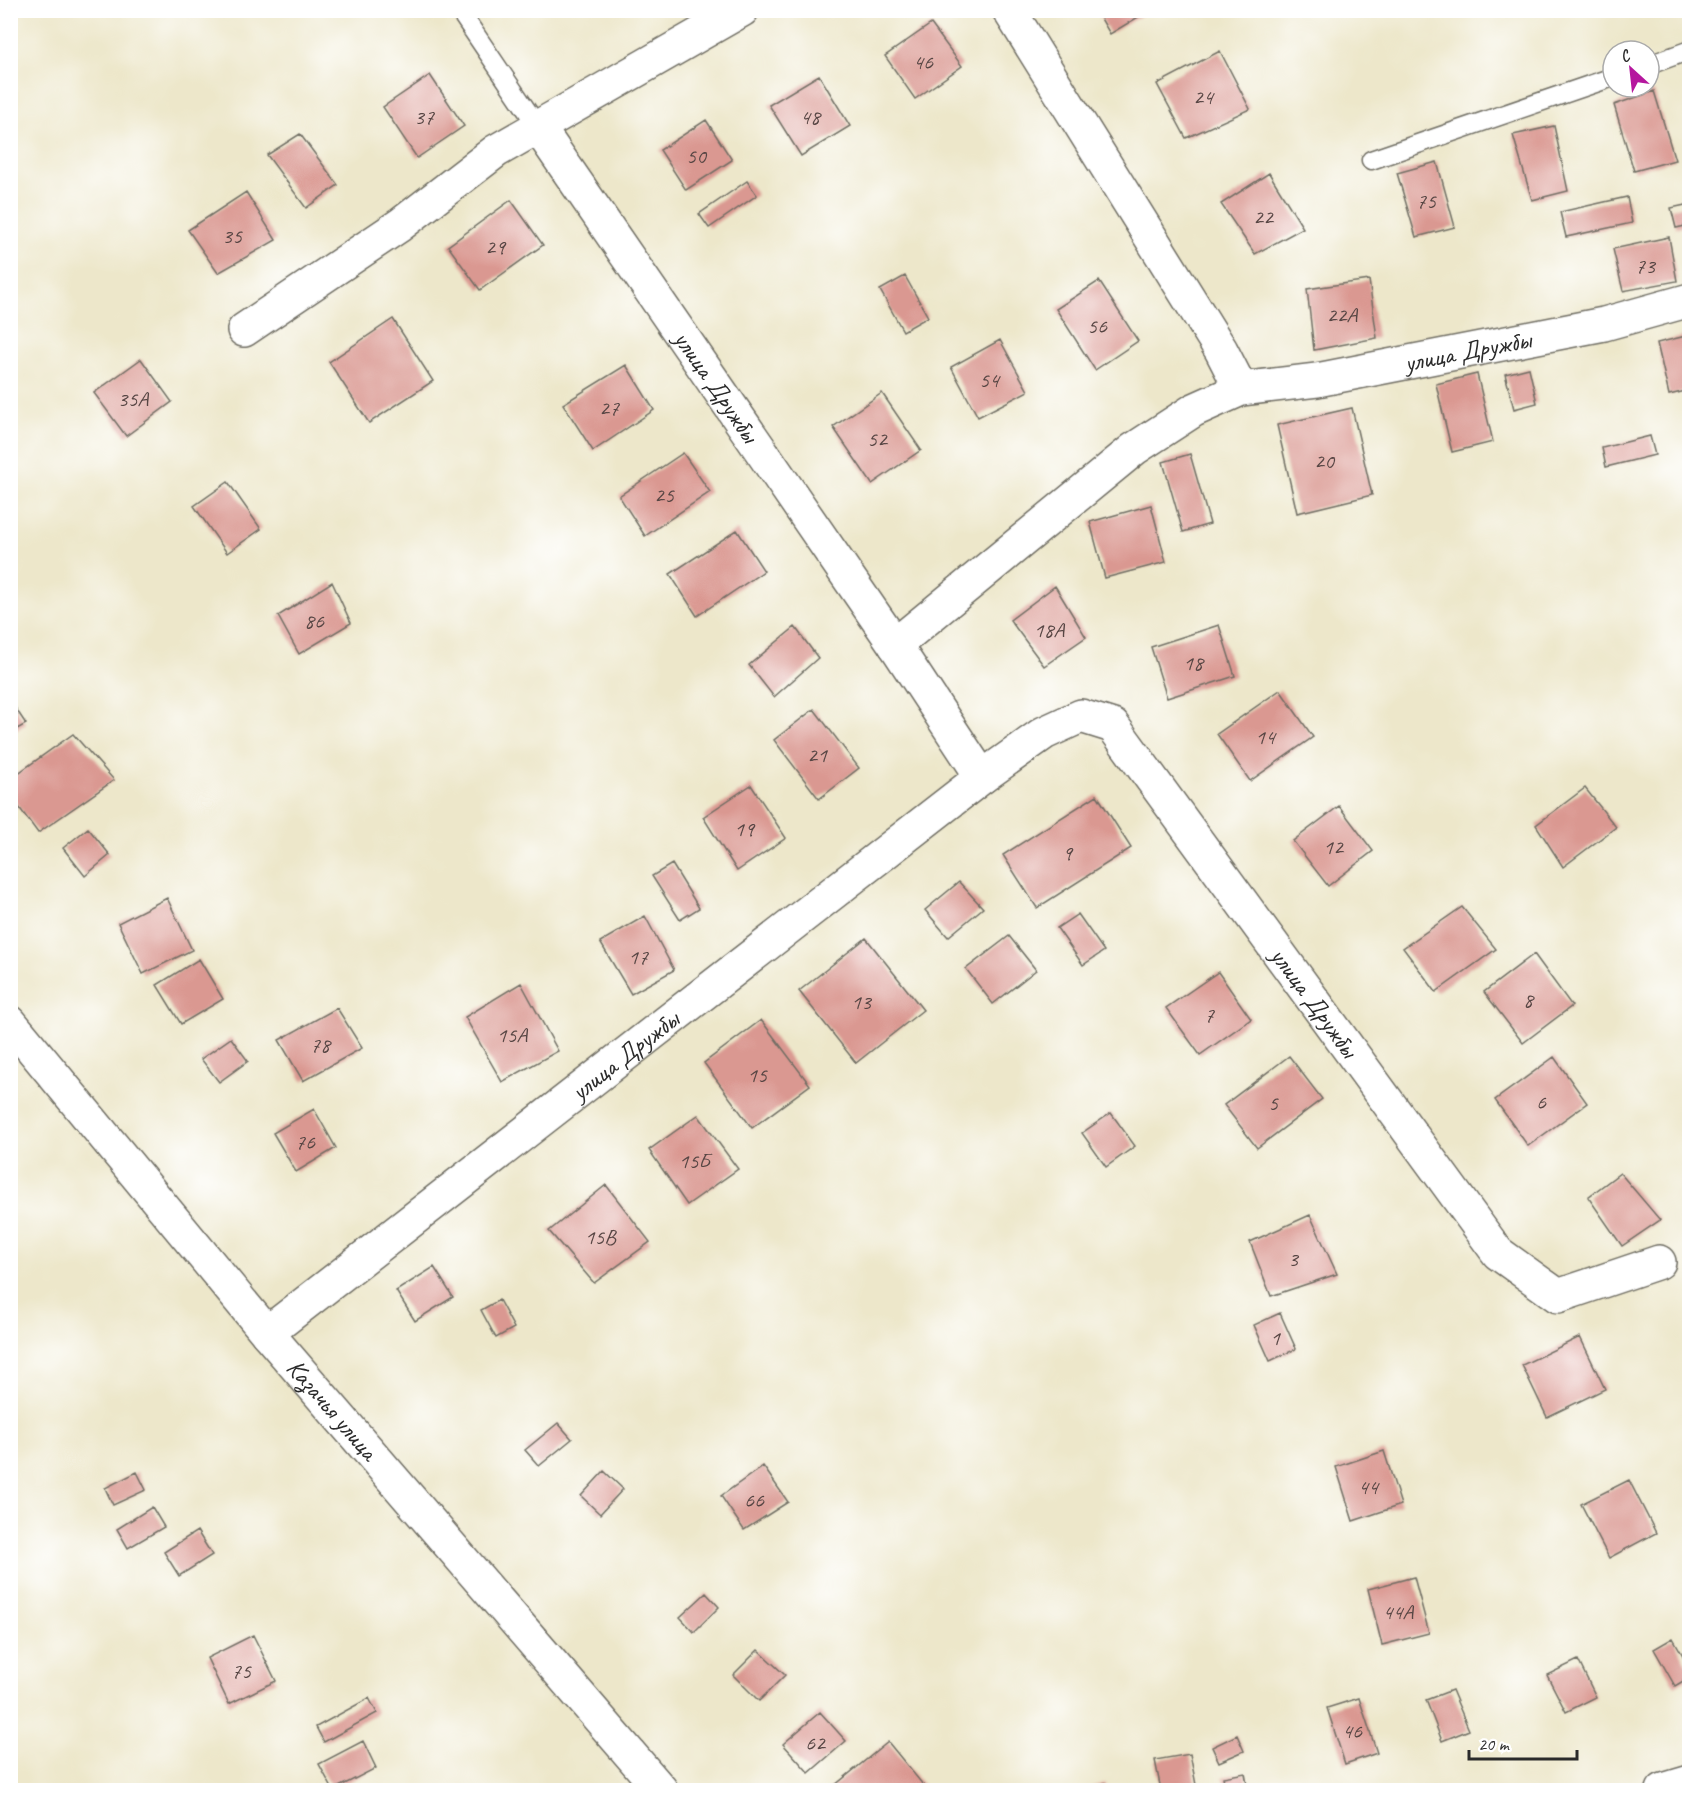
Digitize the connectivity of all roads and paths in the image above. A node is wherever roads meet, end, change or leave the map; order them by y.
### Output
1 (459, 10) edge
2 (742, 10) edge
3 (1009, 10) edge
4 (1689, 50) edge
5 (1661, 60) edge
6 (1601, 81) edge
7 (538, 127) junction
8 (1371, 160) dead end
9 (1689, 300) edge
10 (244, 330) dead end
11 (1240, 389) junction
12 (895, 645) junction
13 (982, 777) junction
14 (10, 1022) edge
15 (1659, 1262) dead end
16 (267, 1333) junction
17 (1689, 1782) edge
18 (661, 1791) edge
19 (1664, 1791) edge

1 - 7 lane
2 - 7 street
3 - 11 street
4 - 5 lane
6 - 8 lane
7 - 10 street
7 - 12 street, улица Дружбы
9 - 11 street, улица Дружбы
11 - 12 street, улица Дружбы
12 - 13 street, улица Дружбы
13 - 15 street, улица Дружбы
13 - 16 street, улица Дружбы
14 - 16 street, Казачья улица
16 - 18 street, Казачья улица
17 - 19 street

